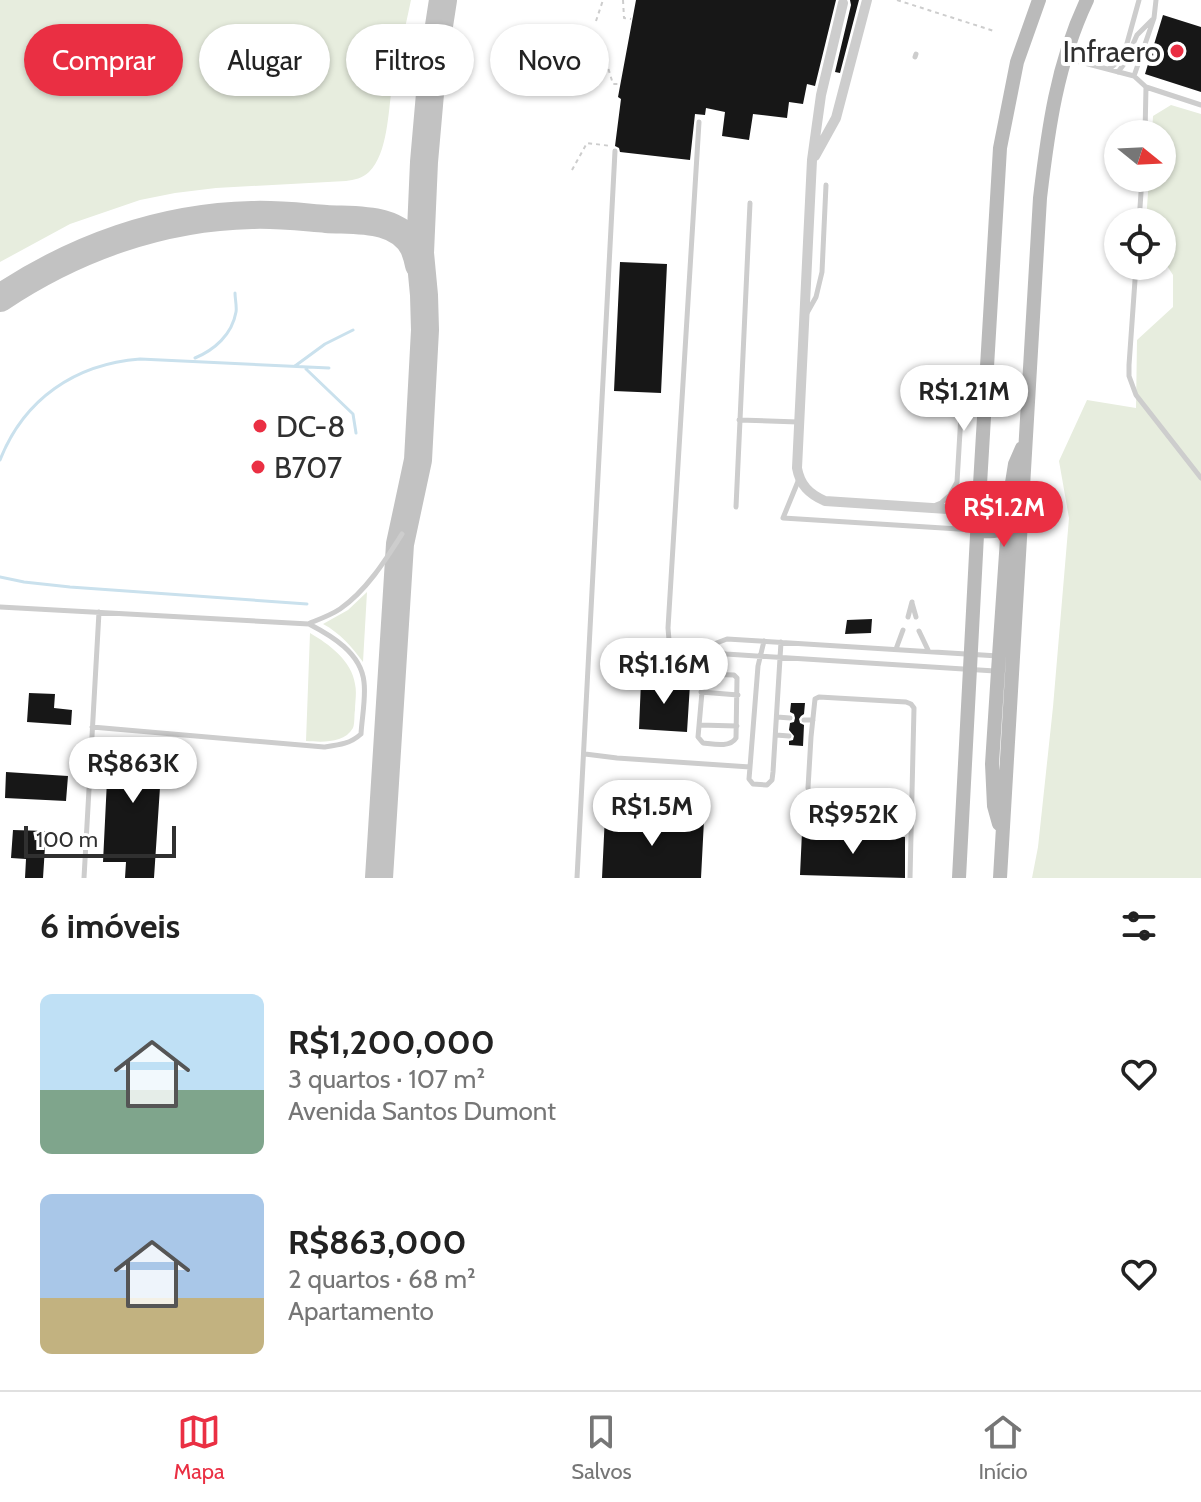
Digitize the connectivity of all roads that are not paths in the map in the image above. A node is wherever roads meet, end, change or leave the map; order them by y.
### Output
1 (867, 0) edge
2 (1039, 0) edge
3 (1087, 0) edge
4 (1139, 0) edge
5 (1156, 0) edge
6 (843, 3) dead end
7 (1154, 18) junction
8 (1064, 57) junction
9 (1109, 69) junction
10 (1118, 72) junction
11 (1134, 76) junction
12 (1146, 87) junction
13 (1201, 105) edge
14 (1145, 120) edge
15 (699, 122) dead end
16 (615, 151) dead end
17 (812, 160) junction
18 (826, 185) dead end
19 (750, 203) dead end
20 (1135, 280) edge
21 (804, 318) junction
22 (962, 398) dead end
23 (739, 420) junction
24 (799, 422) junction
25 (1026, 440) junction
26 (799, 478) junction
27 (1201, 478) edge
28 (736, 507) dead end
29 (927, 507) junction
30 (978, 511) junction
31 (1008, 517) junction
32 (977, 530) junction
33 (402, 534) dead end
34 (0, 607) edge
35 (99, 612) junction
36 (908, 617) dead end
37 (916, 617) dead end
38 (309, 624) junction
39 (903, 630) dead end
40 (919, 631) dead end
41 (1007, 640) junction
42 (764, 641) junction
43 (781, 642) junction
44 (706, 647) junction
45 (896, 649) junction
46 (929, 651) junction
47 (970, 653) junction
48 (760, 657) junction
49 (781, 657) junction
50 (998, 664) junction
51 (969, 669) junction
52 (703, 674) junction
53 (701, 692) junction
54 (738, 695) junction
55 (777, 717) junction
56 (790, 718) dead end
57 (804, 720) dead end
58 (813, 720) junction
59 (699, 725) junction
60 (737, 726) junction
61 (92, 727) junction
62 (776, 735) junction
63 (789, 736) dead end
64 (803, 737) dead end
65 (811, 737) junction
66 (585, 754) junction
67 (750, 767) junction
68 (910, 801) junction
69 (1003, 836) junction
70 (84, 878) edge
71 (577, 878) edge
72 (910, 878) edge
73 (959, 878) edge
74 (1000, 878) edge

1 - 17 street
2 - 30 main road
3 - 8 main road
4 - 9 lane
5 - 7 lane
6 - 17 street
7 - 10 lane
7 - 11 lane
8 - 9 lane
8 - 25 main road
9 - 10 lane
10 - 11 lane
11 - 12 lane
12 - 13 lane
12 - 14 lane
15 - 44 lane
16 - 66 lane
17 - 21 street
18 - 21 lane
19 - 23 lane
20 - 27 lane
21 - 24 street
22 - 29 lane
23 - 24 lane
23 - 28 lane
24 - 26 street
25 - 31 main road
25 - 41 main road
26 - 29 street
26 - 32 lane
29 - 30 street
30 - 32 main road
31 - 32 main road
31 - 41 main road
32 - 47 main road
33 - 38 lane
34 - 35 lane
35 - 38 lane
35 - 61 lane
36 - 37 lane
38 - 61 lane
39 - 45 lane
40 - 46 lane
41 - 50 main road
41 - 69 main road
42 - 43 lane
42 - 44 lane
42 - 48 lane
43 - 45 lane
43 - 49 lane
44 - 48 lane
44 - 52 lane
45 - 46 lane
46 - 47 lane
47 - 50 lane
47 - 51 main road
48 - 49 lane
48 - 67 lane
49 - 51 lane
49 - 55 lane
50 - 51 lane
50 - 69 main road
51 - 73 main road
52 - 53 lane
52 - 54 lane
53 - 54 lane
53 - 59 lane
54 - 60 lane
55 - 56 lane
55 - 62 lane
57 - 58 lane
58 - 65 lane
58 - 68 lane
59 - 60 lane
59 - 60 lane
61 - 70 lane
62 - 63 lane
62 - 67 lane
64 - 65 lane
65 - 68 lane
66 - 67 lane
66 - 71 lane
68 - 72 lane
69 - 74 main road

